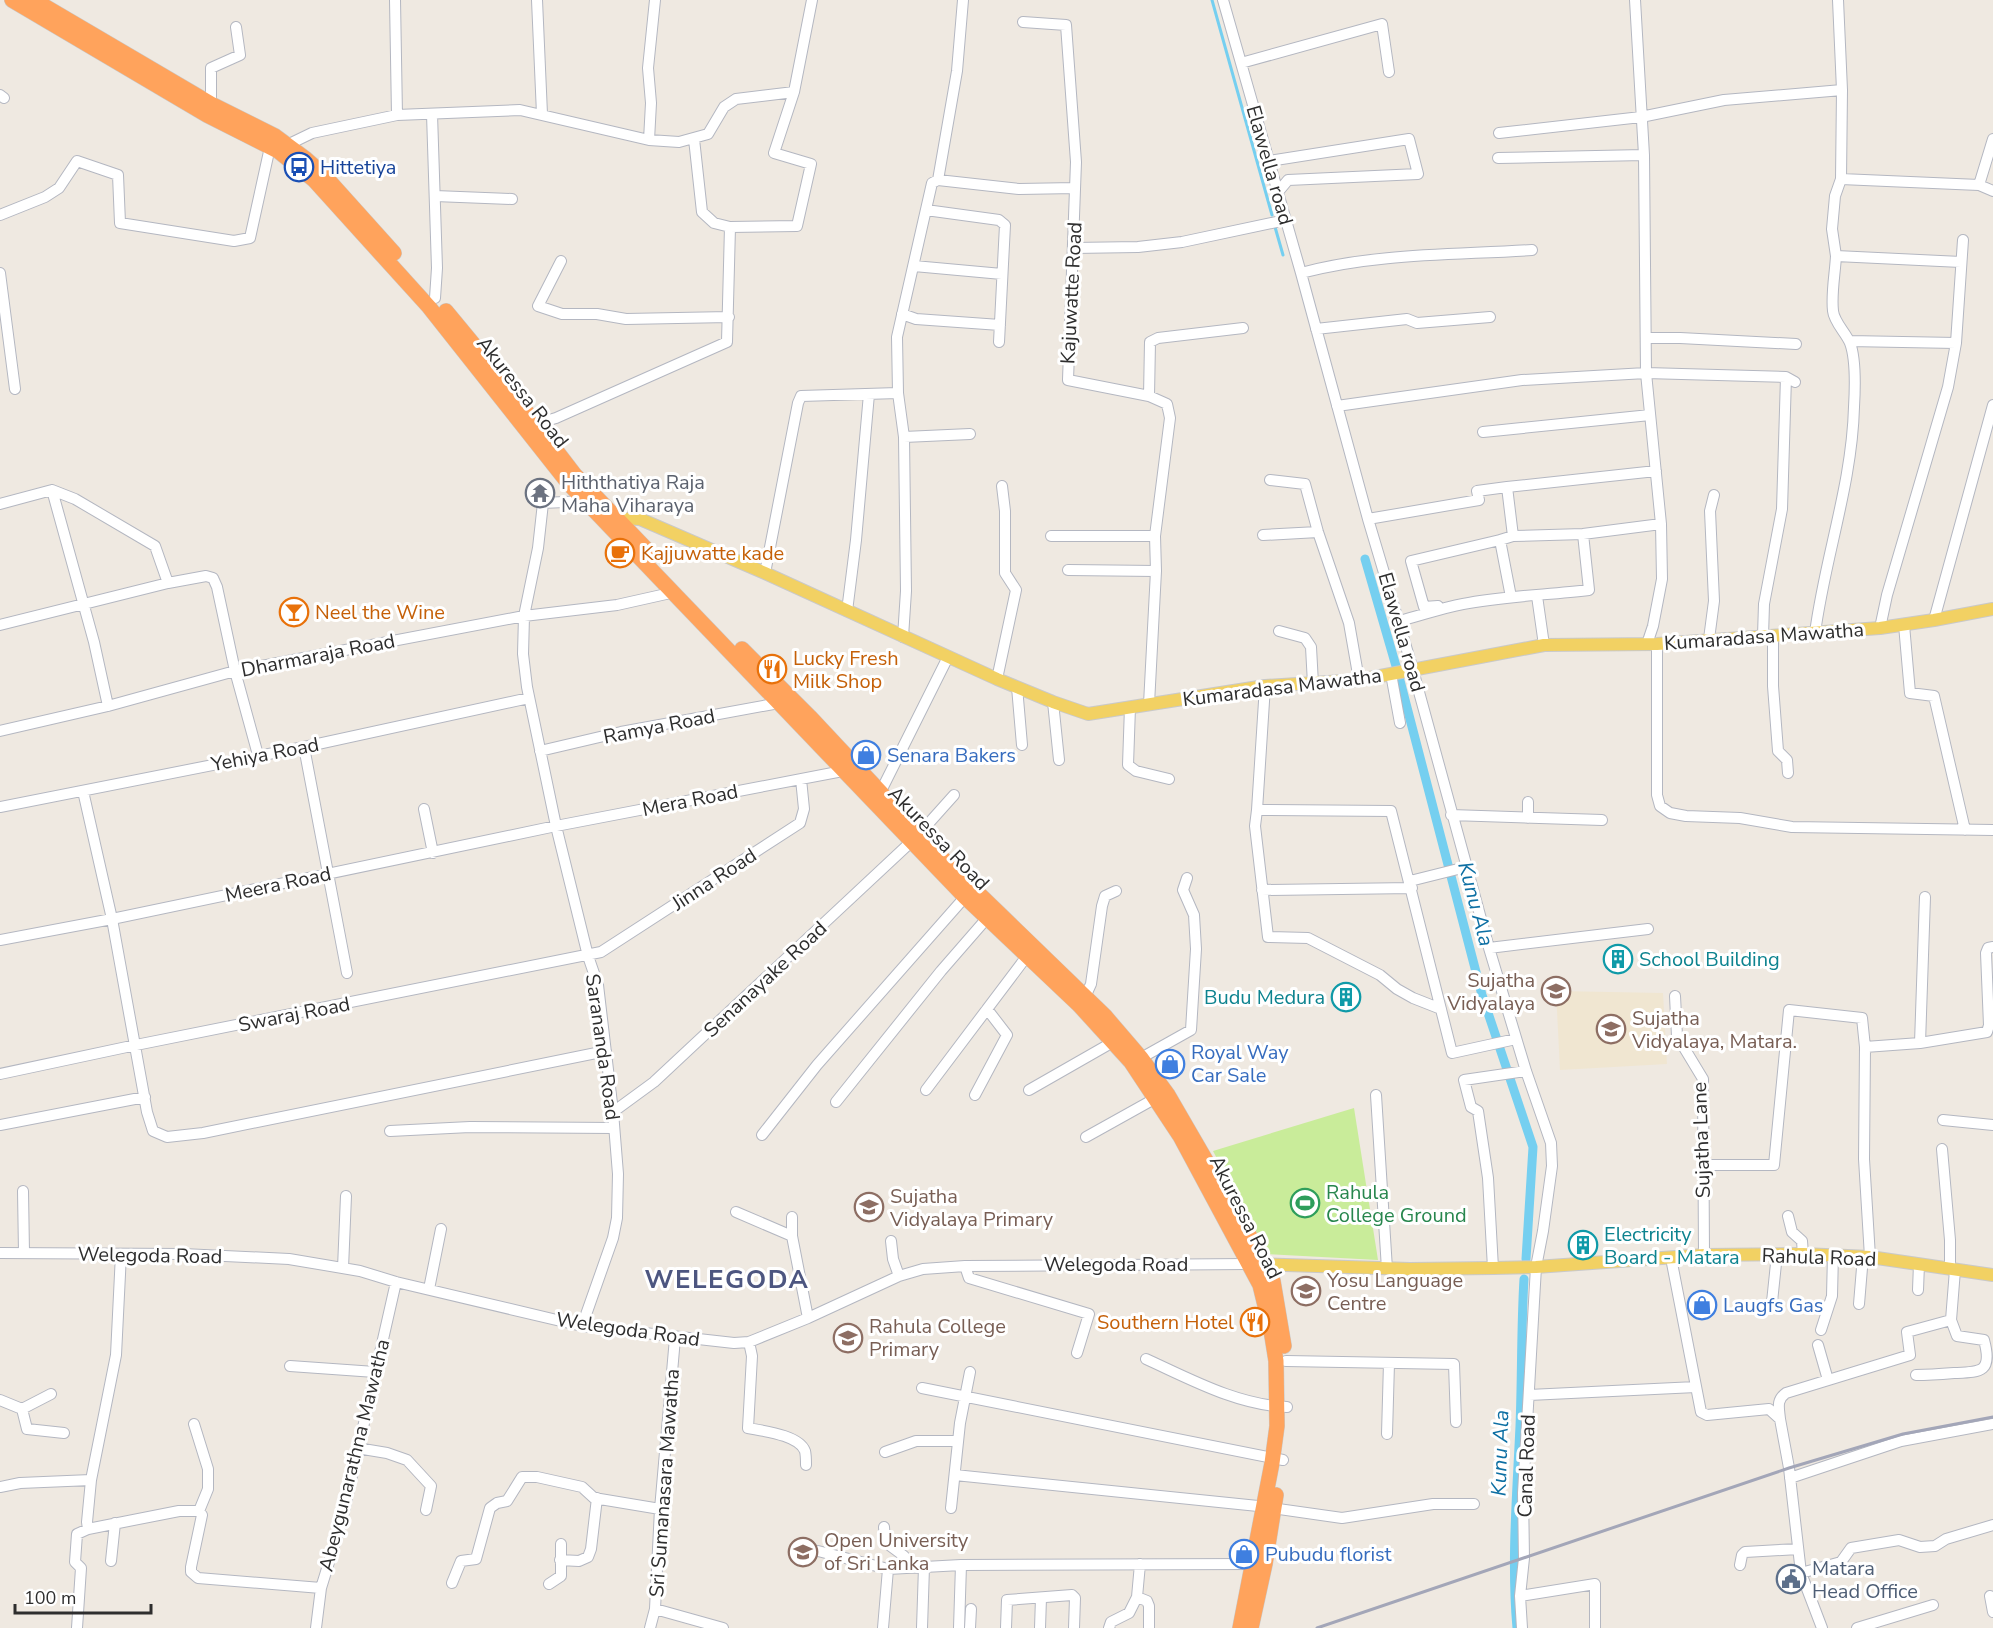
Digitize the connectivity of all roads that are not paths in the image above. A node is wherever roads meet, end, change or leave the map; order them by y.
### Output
1 (12, 0) edge
2 (34, 0) edge
3 (395, 0) edge
4 (537, 0) edge
5 (655, 0) edge
6 (812, 0) edge
7 (963, 0) edge
8 (1223, 0) edge
9 (1635, 0) edge
10 (1838, 0) edge
11 (1023, 22) dead end
12 (236, 27) dead end
13 (1241, 63) junction
14 (1389, 72) dead end
15 (1842, 90) junction
16 (794, 92) junction
17 (211, 104) junction
18 (432, 114) junction
19 (542, 114) junction
20 (397, 116) junction
21 (1641, 117) junction
22 (1499, 133) dead end
23 (694, 139) junction
24 (1993, 139) edge
25 (649, 140) junction
26 (278, 148) junction
27 (1644, 155) junction
28 (1498, 158) dead end
29 (1269, 161) junction
30 (1841, 179) junction
31 (938, 180) junction
32 (1979, 185) junction
33 (1075, 188) junction
34 (1993, 191) edge
35 (1278, 192) junction
36 (435, 196) junction
37 (512, 199) dead end
38 (926, 210) junction
39 (0, 215) edge
40 (1286, 220) junction
41 (730, 227) junction
42 (1963, 240) dead end
43 (1073, 248) junction
44 (1532, 250) dead end
45 (1836, 256) junction
46 (561, 261) dead end
47 (1961, 262) junction
48 (914, 266) junction
49 (0, 273) edge
50 (1301, 273) junction
51 (1002, 274) junction
52 (435, 298) junction
53 (903, 314) junction
54 (1490, 316) dead end
55 (729, 317) junction
56 (999, 325) junction
57 (1243, 328) dead end
58 (1316, 329) junction
59 (1646, 338) junction
60 (1849, 341) junction
61 (999, 342) dead end
62 (1956, 343) junction
63 (1796, 345) dead end
64 (484, 366) junction
65 (1646, 373) junction
66 (15, 389) dead end
67 (898, 393) junction
68 (869, 394) junction
69 (1149, 396) junction
70 (1993, 405) edge
71 (1337, 406) junction
72 (1650, 415) junction
73 (535, 424) junction
74 (1484, 432) dead end
75 (970, 434) dead end
76 (904, 437) junction
77 (1656, 471) junction
78 (1270, 480) dead end
79 (1002, 486) dead end
80 (1507, 487) junction
81 (52, 490) junction
82 (1714, 495) dead end
83 (586, 501) junction
84 (0, 504) edge
85 (1368, 519) junction
86 (1661, 524) junction
87 (616, 525) junction
88 (1318, 531) junction
89 (1583, 534) junction
90 (1263, 535) dead end
91 (1051, 536) dead end
92 (1513, 536) junction
93 (1155, 537) junction
94 (1500, 540) junction
95 (1068, 570) dead end
96 (1156, 571) junction
97 (765, 573) junction
98 (168, 583) junction
99 (675, 592) junction
100 (1537, 596) junction
101 (1511, 597) junction
102 (83, 604) junction
103 (1993, 609) edge
104 (847, 610) junction
105 (1440, 610) junction
106 (524, 616) junction
107 (1934, 620) junction
108 (1399, 621) junction
109 (0, 625) edge
110 (1904, 625) junction
111 (1880, 628) junction
112 (1279, 631) dead end
113 (1815, 633) junction
114 (1768, 636) junction
115 (903, 637) junction
116 (1709, 639) junction
117 (1652, 644) junction
118 (1544, 645) junction
119 (948, 657) junction
120 (1413, 670) junction
121 (235, 671) junction
122 (1391, 674) junction
123 (997, 679) junction
124 (1359, 680) junction
125 (1312, 684) junction
126 (1264, 686) junction
127 (1017, 687) junction
128 (529, 698) junction
129 (1053, 702) junction
130 (779, 703) junction
131 (1149, 704) junction
132 (108, 705) junction
133 (1130, 706) junction
134 (1400, 723) dead end
135 (0, 731) edge
136 (1022, 745) dead end
137 (304, 747) junction
138 (540, 751) junction
139 (258, 755) junction
140 (1059, 760) dead end
141 (845, 763) junction
142 (1788, 773) dead end
143 (801, 778) junction
144 (1169, 779) dead end
145 (83, 791) junction
146 (881, 791) junction
147 (954, 795) dead end
148 (1528, 801) dead end
149 (0, 807) edge
150 (424, 809) dead end
151 (1257, 810) junction
152 (1451, 815) junction
153 (1528, 818) junction
154 (1602, 820) dead end
155 (556, 826) junction
156 (1965, 830) junction
157 (1993, 830) edge
158 (916, 837) junction
159 (433, 853) junction
160 (1466, 867) junction
161 (329, 873) junction
162 (1187, 878) dead end
163 (1411, 884) junction
164 (1262, 890) junction
165 (1116, 891) dead end
166 (965, 897) junction
167 (1925, 897) dead end
168 (988, 917) junction
169 (112, 919) junction
170 (1006, 927) junction
171 (1648, 928) dead end
172 (0, 940) edge
173 (1993, 947) edge
174 (1489, 948) junction
175 (588, 956) junction
176 (1027, 956) junction
177 (347, 973) dead end
178 (1086, 996) junction
179 (1675, 996) dead end
180 (987, 1009) junction
181 (1441, 1009) junction
182 (1516, 1039) junction
183 (1113, 1042) junction
184 (1920, 1043) junction
185 (136, 1045) junction
186 (1865, 1047) junction
187 (606, 1051) junction
188 (1141, 1058) junction
189 (1526, 1071) junction
190 (0, 1074) edge
191 (1029, 1089) dead end
192 (926, 1090) dead end
193 (975, 1095) dead end
194 (1376, 1095) dead end
195 (145, 1097) junction
196 (1156, 1098) junction
197 (836, 1102) dead end
198 (613, 1112) junction
199 (1943, 1120) dead end
200 (0, 1125) edge
201 (1993, 1125) edge
202 (614, 1128) junction
203 (390, 1131) dead end
204 (762, 1135) dead end
205 (1086, 1137) dead end
206 (1942, 1149) dead end
207 (1704, 1165) junction
208 (23, 1191) dead end
209 (346, 1196) dead end
210 (736, 1212) dead end
211 (1788, 1216) dead end
212 (792, 1217) dead end
213 (441, 1229) dead end
214 (792, 1236) junction
215 (891, 1241) dead end
216 (0, 1252) edge
217 (24, 1253) junction
218 (121, 1254) junction
219 (1777, 1254) junction
220 (1803, 1254) junction
221 (1833, 1254) junction
222 (1704, 1255) junction
223 (1866, 1256) junction
224 (1671, 1258) junction
225 (1266, 1263) junction
226 (1248, 1264) junction
227 (1919, 1264) junction
228 (965, 1266) junction
229 (1536, 1267) junction
230 (343, 1268) junction
231 (1493, 1268) junction
232 (1388, 1269) junction
233 (1953, 1270) junction
234 (1993, 1275) edge
235 (899, 1276) junction
236 (396, 1282) junction
237 (429, 1289) junction
238 (1918, 1290) dead end
239 (1772, 1302) dead end
240 (1859, 1305) dead end
241 (808, 1318) junction
242 (1952, 1320) junction
243 (582, 1326) junction
244 (1821, 1330) dead end
245 (675, 1338) junction
246 (749, 1342) junction
247 (1818, 1345) dead end
248 (1077, 1353) dead end
249 (1146, 1359) dead end
250 (1286, 1361) junction
251 (1389, 1363) junction
252 (290, 1366) dead end
253 (375, 1372) junction
254 (970, 1372) dead end
255 (1916, 1375) dead end
256 (1828, 1380) junction
257 (1696, 1387) junction
258 (922, 1388) dead end
259 (51, 1394) dead end
260 (1529, 1395) junction
261 (965, 1396) junction
262 (0, 1400) edge
263 (1282, 1407) junction
264 (22, 1409) junction
265 (1780, 1419) junction
266 (1456, 1422) dead end
267 (194, 1424) dead end
268 (1993, 1424) edge
269 (64, 1433) dead end
270 (1387, 1434) dead end
271 (958, 1441) junction
272 (357, 1448) junction
273 (885, 1452) dead end
274 (1278, 1459) junction
275 (806, 1465) dead end
276 (955, 1475) junction
277 (1790, 1478) junction
278 (91, 1480) junction
279 (0, 1487) edge
280 (597, 1498) junction
281 (1474, 1504) dead end
282 (1269, 1507) junction
283 (951, 1508) dead end
284 (660, 1509) junction
285 (426, 1510) dead end
286 (199, 1511) junction
287 (115, 1523) junction
288 (1993, 1525) edge
289 (884, 1527) dead end
290 (88, 1529) junction
291 (561, 1544) dead end
292 (1798, 1549) junction
293 (818, 1551) dead end
294 (560, 1560) junction
295 (111, 1561) dead end
296 (1140, 1564) junction
297 (1253, 1564) junction
298 (961, 1565) junction
299 (1740, 1565) dead end
300 (924, 1567) junction
301 (907, 1568) junction
302 (888, 1569) junction
303 (1801, 1573) junction
304 (452, 1583) dead end
305 (549, 1584) dead end
306 (321, 1588) junction
307 (1520, 1596) junction
308 (1990, 1596) dead end
309 (1137, 1597) junction
310 (1041, 1598) junction
311 (1934, 1605) dead end
312 (655, 1609) junction
313 (971, 1609) dead end
314 (1993, 1612) edge
315 (1111, 1626) edge
316 (77, 1628) edge
317 (316, 1628) edge
318 (650, 1628) edge
319 (723, 1628) edge
320 (883, 1628) edge
321 (922, 1628) edge
322 (959, 1628) edge
323 (970, 1628) edge
324 (1006, 1628) edge
325 (1040, 1628) edge
326 (1074, 1628) edge
327 (1149, 1628) edge
328 (1240, 1628) edge
329 (1251, 1628) edge
330 (1522, 1628) edge
331 (1595, 1628) edge
332 (1822, 1628) edge
333 (1857, 1628) edge

1 - 26 highway, Akuressa Road
2 - 17 highway, Akuressa Road
3 - 20 street
4 - 19 street
5 - 25 street
6 - 16 street
7 - 31 street
8 - 13 street, Elawella road
9 - 21 street
10 - 15 street
11 - 33 street, Kajuwatte Road
12 - 17 street
13 - 14 street
13 - 29 street, Elawella road
15 - 21 street
15 - 30 street
16 - 23 street
16 - 41 street
17 - 26 highway, Akuressa Road
18 - 19 street
18 - 20 street
18 - 36 street
19 - 25 street
20 - 26 street
21 - 22 street
21 - 27 street
23 - 25 street
23 - 41 street
24 - 32 street
26 - 39 street
26 - 52 highway, Akuressa Road
26 - 64 highway, Akuressa Road
27 - 28 street
27 - 59 street
29 - 35 street, Elawella road
29 - 35 street
30 - 32 street
30 - 45 street
31 - 33 street
31 - 38 street
32 - 34 street
33 - 43 street, Kajuwatte Road
35 - 40 street, Elawella road
36 - 37 street
36 - 52 street
38 - 48 street
38 - 51 street
40 - 43 street
40 - 50 street, Elawella road
41 - 55 street
42 - 47 street
43 - 69 street, Kajuwatte Road
44 - 50 street
45 - 47 street
45 - 60 street
46 - 55 street
47 - 62 street
48 - 51 street
48 - 53 street
49 - 66 street
50 - 58 street, Elawella road
51 - 56 street
52 - 64 highway, Akuressa Road
53 - 56 street
53 - 67 street
54 - 58 street
55 - 73 street
56 - 61 street
57 - 69 street
58 - 71 street, Elawella road
59 - 63 street
59 - 65 street
60 - 62 street
60 - 113 street
62 - 111 street
64 - 73 highway, Akuressa Road
64 - 83 highway, Akuressa Road
65 - 71 street
65 - 72 street
65 - 114 street
67 - 68 street
67 - 76 street
68 - 97 street
68 - 104 street
69 - 93 street
70 - 107 street
71 - 85 street, Elawella road
72 - 74 street
72 - 77 street
73 - 87 highway, Akuressa Road
75 - 76 street
76 - 115 street
77 - 80 street
77 - 86 street
78 - 88 street
79 - 123 street
80 - 85 street
80 - 92 street
81 - 84 street
81 - 98 street
81 - 102 street
82 - 116 street
83 - 87 highway, Akuressa Road
83 - 106 street, Sarananda Road
85 - 108 street, Elawella road
86 - 89 street
86 - 117 street
87 - 97 main road, Kumaradasa Mawatha
87 - 99 highway, Akuressa Road
87 - 141 highway, Akuressa Road
88 - 90 street
88 - 124 street
89 - 92 street
89 - 100 street
91 - 93 street
92 - 94 street
93 - 96 street
94 - 101 street
94 - 105 street
95 - 96 street
96 - 131 street
97 - 104 main road, Kumaradasa Mawatha
98 - 102 street
98 - 121 street
99 - 106 street, Dharmaraja Road
99 - 130 highway, Akuressa Road
100 - 101 street
100 - 118 street
101 - 105 street
102 - 109 street
102 - 132 street
103 - 107 main road, Kumaradasa Mawatha
104 - 115 main road, Kumaradasa Mawatha
105 - 108 street
106 - 121 street, Dharmaraja Road
106 - 128 street, Sarananda Road
107 - 110 main road, Kumaradasa Mawatha
108 - 120 street, Elawella road
110 - 111 main road, Kumaradasa Mawatha
110 - 156 street
111 - 113 main road, Kumaradasa Mawatha
112 - 125 street
113 - 114 main road, Kumaradasa Mawatha
114 - 116 main road, Kumaradasa Mawatha
114 - 142 street
115 - 119 main road, Kumaradasa Mawatha
116 - 117 main road, Kumaradasa Mawatha
117 - 118 main road, Kumaradasa Mawatha
117 - 156 street
118 - 120 main road, Kumaradasa Mawatha
119 - 123 main road, Kumaradasa Mawatha
119 - 146 street
120 - 122 main road, Kumaradasa Mawatha
120 - 152 street, Elawella road
121 - 132 street, Dharmaraja Road
121 - 139 street
122 - 124 main road, Kumaradasa Mawatha
122 - 134 street
123 - 127 main road, Kumaradasa Mawatha
124 - 125 main road, Kumaradasa Mawatha
125 - 126 main road, Kumaradasa Mawatha
126 - 131 main road, Kumaradasa Mawatha
126 - 151 street
127 - 129 main road, Kumaradasa Mawatha
127 - 136 street
128 - 137 street, Yehiya Road
128 - 138 street, Sarananda Road
129 - 133 main road, Kumaradasa Mawatha
129 - 140 street
130 - 138 street, Ramya Road
130 - 141 highway, Akuressa Road
131 - 133 main road, Kumaradasa Mawatha
132 - 135 street, Dharmaraja Road
133 - 144 street
137 - 139 street, Yehiya Road
137 - 161 street
138 - 155 street, Sarananda Road
139 - 145 street, Yehiya Road
141 - 143 street, Mera Road
141 - 146 highway, Akuressa Road
141 - 158 highway, Akuressa Road
143 - 155 street, Mera Road
143 - 175 street, Jinna Road
145 - 149 street, Yehiya Road
145 - 169 street
146 - 158 highway, Akuressa Road
147 - 158 street, Senanayake Road
148 - 153 street
150 - 159 street
151 - 163 street
151 - 164 street
152 - 153 street
152 - 160 street, Elawella road
153 - 154 street
155 - 159 street, Meera Road
155 - 175 street, Sarananda Road
156 - 157 street
158 - 166 highway, Akuressa Road
158 - 170 highway, Akuressa Road
158 - 198 street, Senanayake Road
159 - 161 street, Meera Road
160 - 163 street
160 - 174 street, Elawella road
161 - 169 street, Meera Road
161 - 177 street
162 - 188 street
163 - 164 street
163 - 181 street
164 - 181 street
165 - 178 street
166 - 168 highway, Akuressa Road
166 - 204 street
167 - 184 street
168 - 170 highway, Akuressa Road
168 - 197 street
169 - 172 street, Meera Road
169 - 185 street
170 - 176 highway, Akuressa Road
170 - 178 highway, Akuressa Road
171 - 174 street
173 - 184 street
174 - 182 street, Elawella road
175 - 185 street, Swaraj Road
175 - 187 street, Sarananda Road
176 - 180 street
176 - 183 highway, Akuressa Road
178 - 188 highway, Akuressa Road
179 - 207 street, Sujatha Lane
180 - 192 street
180 - 193 street
181 - 182 street
182 - 189 street, Elawella road
183 - 191 street
183 - 196 highway, Akuressa Road
184 - 186 street
185 - 190 street, Swaraj Road
185 - 195 street
186 - 207 street
186 - 223 street
187 - 195 street
187 - 198 street, Sarananda Road
188 - 225 highway, Akuressa Road
189 - 229 street, Elawella road
189 - 231 street
194 - 232 street
195 - 200 street
196 - 205 street
196 - 226 highway, Akuressa Road
198 - 202 street, Sarananda Road
199 - 201 street
202 - 203 street
202 - 243 street, Sarananda Road
206 - 233 street
207 - 222 street, Sujatha Lane
208 - 217 street
209 - 230 street
210 - 214 street
211 - 220 street
212 - 214 street
213 - 237 street
214 - 241 street
215 - 235 street
216 - 217 street, Welegoda Road
217 - 218 street, Welegoda Road
218 - 230 street, Welegoda Road
218 - 278 street
219 - 220 main road, Rahula Road
219 - 222 main road, Rahula Road
219 - 239 street
220 - 221 main road, Rahula Road
221 - 223 main road, Rahula Road
221 - 244 street
222 - 224 main road, Rahula Road
223 - 227 main road, Rahula Road
223 - 240 street
224 - 229 main road, Rahula Road
224 - 257 street
225 - 226 main road, Rahula Road
225 - 232 main road, Rahula Road
225 - 250 highway, Akuressa Road
226 - 228 street, Welegoda Road
226 - 263 highway, Akuressa Road
227 - 233 main road, Rahula Road
227 - 238 street
228 - 235 street, Welegoda Road
228 - 248 street
229 - 231 main road, Rahula Road
229 - 260 street, Canal Road
230 - 236 street, Welegoda Road
231 - 232 main road, Rahula Road
233 - 234 main road, Rahula Road
233 - 242 street
235 - 241 street, Welegoda Road
236 - 237 street, Welegoda Road
236 - 253 street, Abeygunarathna Mawatha
237 - 243 street, Welegoda Road
241 - 246 street, Welegoda Road
242 - 255 street
242 - 256 street
243 - 245 street, Welegoda Road
245 - 246 street, Welegoda Road
245 - 284 street, Sri Sumanasara Mawatha
246 - 275 street
247 - 256 street
249 - 263 street
250 - 251 street
250 - 263 highway, Akuressa Road
251 - 266 street
251 - 270 street
252 - 253 street
253 - 272 street, Abeygunarathna Mawatha
254 - 261 street
256 - 265 street
257 - 260 street
257 - 265 street
258 - 261 street
259 - 264 street
260 - 307 street, Canal Road
261 - 271 street
261 - 274 street
262 - 264 street
263 - 274 highway, Akuressa Road
264 - 269 street
265 - 277 street
267 - 286 street
268 - 277 street
271 - 273 street
271 - 276 street
272 - 285 street
272 - 306 street, Abeygunarathna Mawatha
274 - 282 highway, Akuressa Road
276 - 282 street
276 - 283 street
277 - 292 street
278 - 279 street
278 - 290 street
280 - 284 street
280 - 294 street
280 - 304 street
281 - 282 street
282 - 297 highway, Akuressa Road
282 - 329 highway, Akuressa Road
284 - 312 street, Sri Sumanasara Mawatha
286 - 287 street
286 - 306 street
287 - 290 street
287 - 295 street
288 - 303 street
289 - 301 street
290 - 316 street
291 - 294 street
292 - 299 street
292 - 303 street
293 - 302 street
294 - 305 street
296 - 297 street
296 - 298 street
296 - 309 street
297 - 328 highway, Akuressa Road
298 - 300 street
298 - 322 street
300 - 301 street
300 - 321 street
301 - 302 street
302 - 320 street
303 - 332 street
306 - 317 street, Abeygunarathna Mawatha
307 - 330 street, Canal Road
307 - 331 street
308 - 314 street
309 - 315 street
309 - 327 street
310 - 324 street
310 - 325 street
310 - 326 street
311 - 333 street
312 - 318 street, Sri Sumanasara Mawatha
312 - 319 street
313 - 323 street

